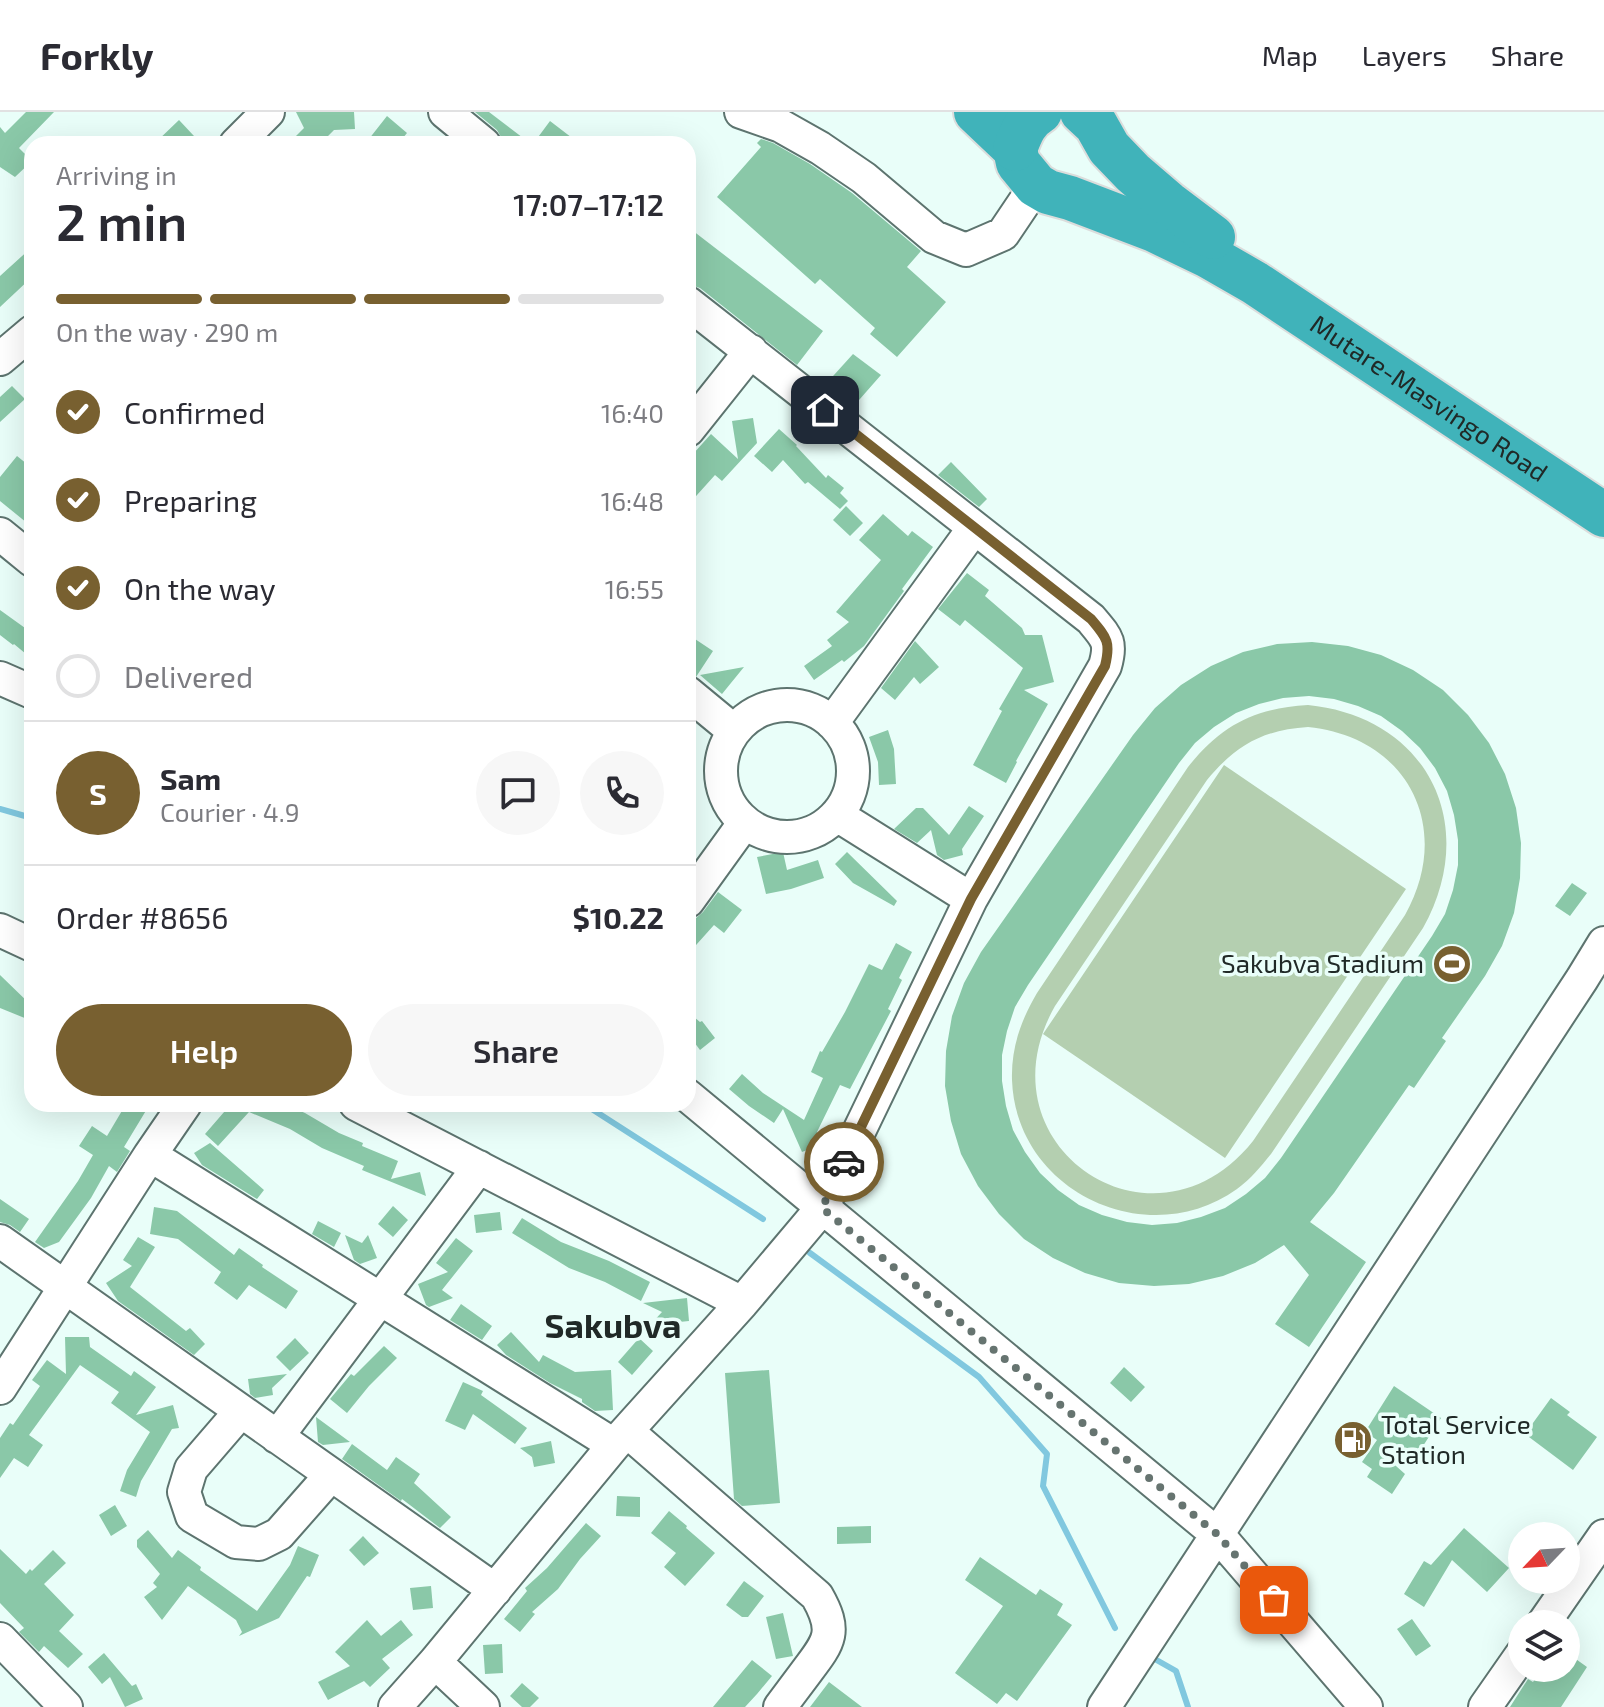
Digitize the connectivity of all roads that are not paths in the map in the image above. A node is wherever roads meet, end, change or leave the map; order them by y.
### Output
1 (268, 112) edge
2 (445, 112) edge
3 (741, 112) edge
4 (976, 112) edge
5 (1040, 112) edge
6 (1082, 112) edge
7 (1118, 130) edge
8 (244, 136) edge
9 (474, 136) edge
10 (1040, 177) junction
11 (1255, 283) junction
12 (696, 309) edge
13 (24, 339) edge
14 (751, 351) junction
15 (0, 359) edge
16 (696, 420) edge
17 (1604, 515) edge
18 (974, 528) junction
19 (0, 534) edge
20 (24, 554) edge
21 (0, 678) edge
22 (24, 688) edge
23 (696, 700) edge
24 (832, 723) junction
25 (734, 731) junction
26 (837, 815) junction
27 (745, 822) junction
28 (696, 890) edge
29 (971, 899) junction
30 (0, 930) edge
31 (24, 941) edge
32 (1604, 943) edge
33 (1593, 990) edge
34 (696, 1103) edge
35 (180, 1112) edge
36 (372, 1112) edge
37 (150, 1155) junction
38 (479, 1167) junction
39 (822, 1208) junction
40 (0, 1241) edge
41 (65, 1286) junction
42 (380, 1299) junction
43 (742, 1303) junction
44 (0, 1388) edge
45 (241, 1411) junction
46 (277, 1437) junction
47 (621, 1438) junction
48 (331, 1475) junction
49 (1218, 1535) junction
50 (1604, 1536) edge
51 (495, 1590) junction
52 (1553, 1610) edge
53 (0, 1639) edge
54 (435, 1662) junction
55 (1508, 1674) edge
56 (66, 1707) edge
57 (395, 1707) edge
58 (483, 1707) edge
59 (780, 1707) edge
60 (1104, 1707) edge
61 (1366, 1707) edge
62 (1485, 1707) edge

1 - 8 street
2 - 9 street
3 - 10 street
4 - 10 highway, Mutare-Masvingo Road
5 - 10 highway
6 - 7 highway, Mutare-Masvingo Road
7 - 10 highway
7 - 11 highway, Mutare-Masvingo Road
10 - 11 highway, Mutare-Masvingo Road
11 - 17 highway, Mutare-Masvingo Road
12 - 14 street
13 - 15 street
14 - 16 street
14 - 18 street
18 - 24 street
18 - 29 street
19 - 20 street
21 - 22 street
23 - 25 street
24 - 25 street
24 - 26 street
25 - 27 street
26 - 27 street
26 - 29 street
27 - 28 street
29 - 39 street
30 - 31 street
32 - 33 street
33 - 49 street
34 - 39 street
35 - 37 street
36 - 38 street
37 - 41 street
37 - 42 street
38 - 42 street
38 - 43 street
39 - 43 street
39 - 49 street
40 - 41 street
41 - 44 street
41 - 45 street
42 - 46 street
42 - 47 street
43 - 47 street
45 - 46 street
45 - 48 street
46 - 48 street
47 - 51 street
47 - 59 street
48 - 51 street
49 - 60 street
49 - 61 street
50 - 52 street
51 - 54 street
53 - 56 street
54 - 57 street
54 - 58 street
55 - 62 street

